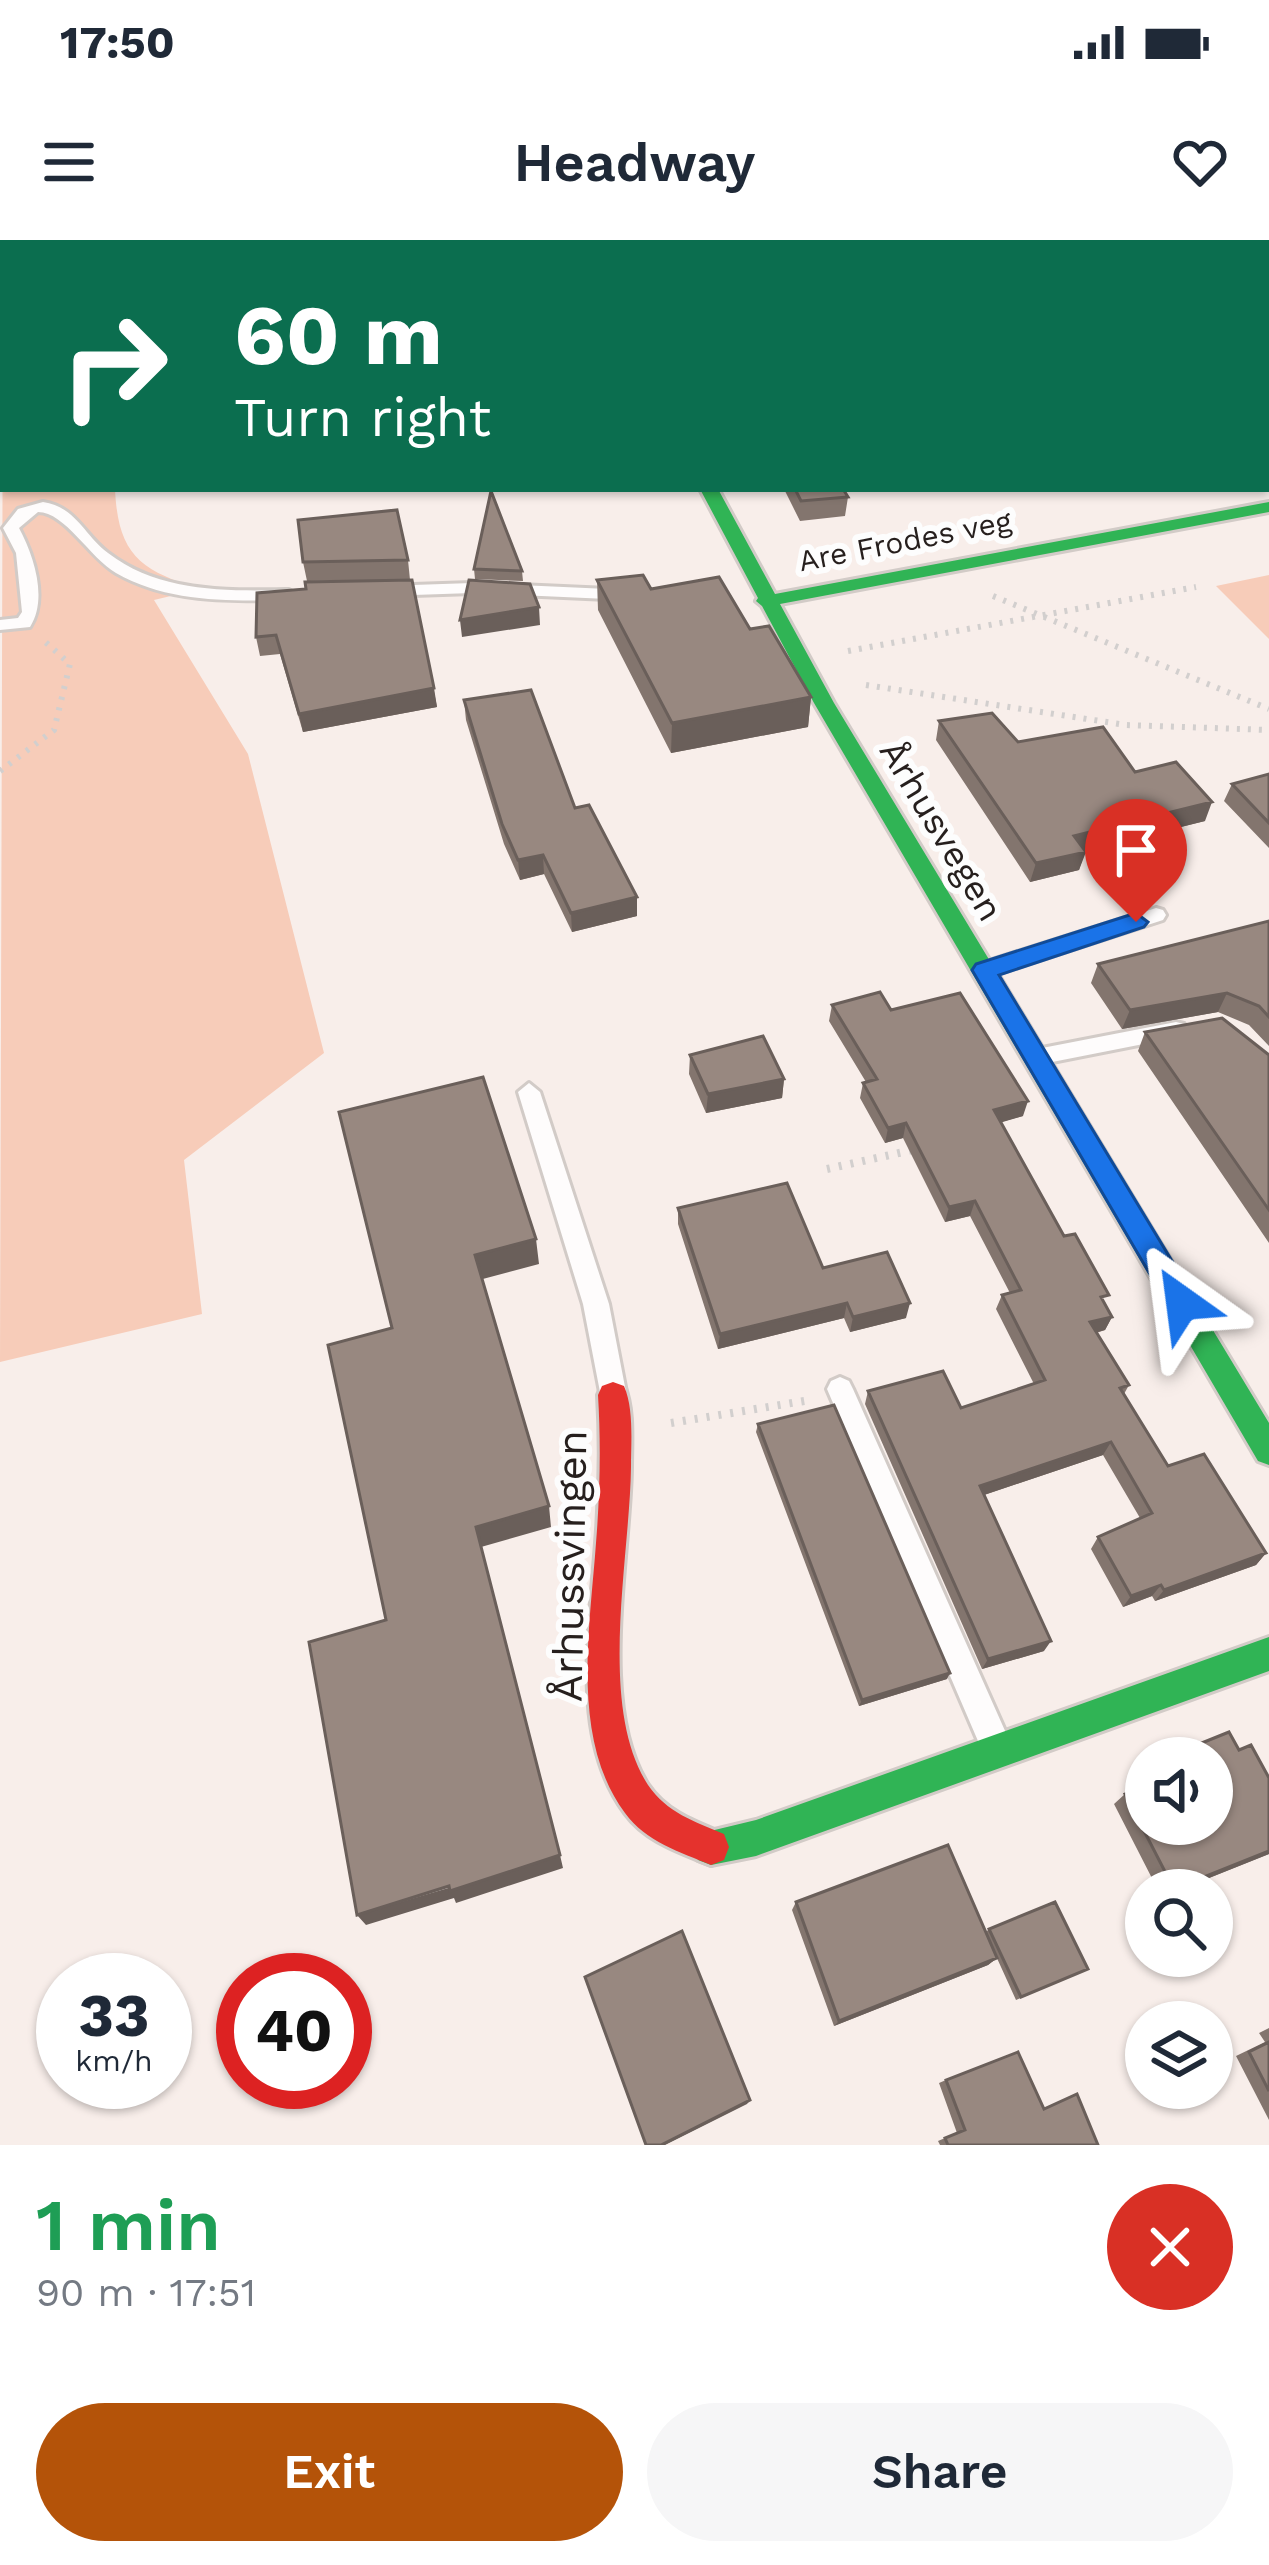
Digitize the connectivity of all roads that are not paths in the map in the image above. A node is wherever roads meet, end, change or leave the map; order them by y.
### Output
1 (710, 492) edge
2 (1269, 507) edge
3 (368, 592) edge
4 (308, 594) edge
5 (756, 594) junction
6 (658, 595) edge
7 (0, 625) edge
8 (1156, 915) dead end
9 (984, 970) junction
10 (1194, 1026) edge
11 (1037, 1058) junction
12 (529, 1092) dead end
13 (840, 1391) road end
14 (613, 1395) joint
15 (1260, 1416) edge
16 (1269, 1451) edge
17 (1269, 1654) edge
18 (998, 1751) junction

1 - 5 street, Århusvegen
2 - 5 street, Are Frodes veg
3 - 6 lane
4 - 7 lane
5 - 9 street, Århusvegen
8 - 9 lane
9 - 11 street, Århusvegen
10 - 11 lane
11 - 15 street, Århusvegen
12 - 14 lane, Århussvingen
13 - 18 lane
14 - 18 street, Århussvingen
15 - 16 street, Århusvegen
17 - 18 street, Århussvingen

